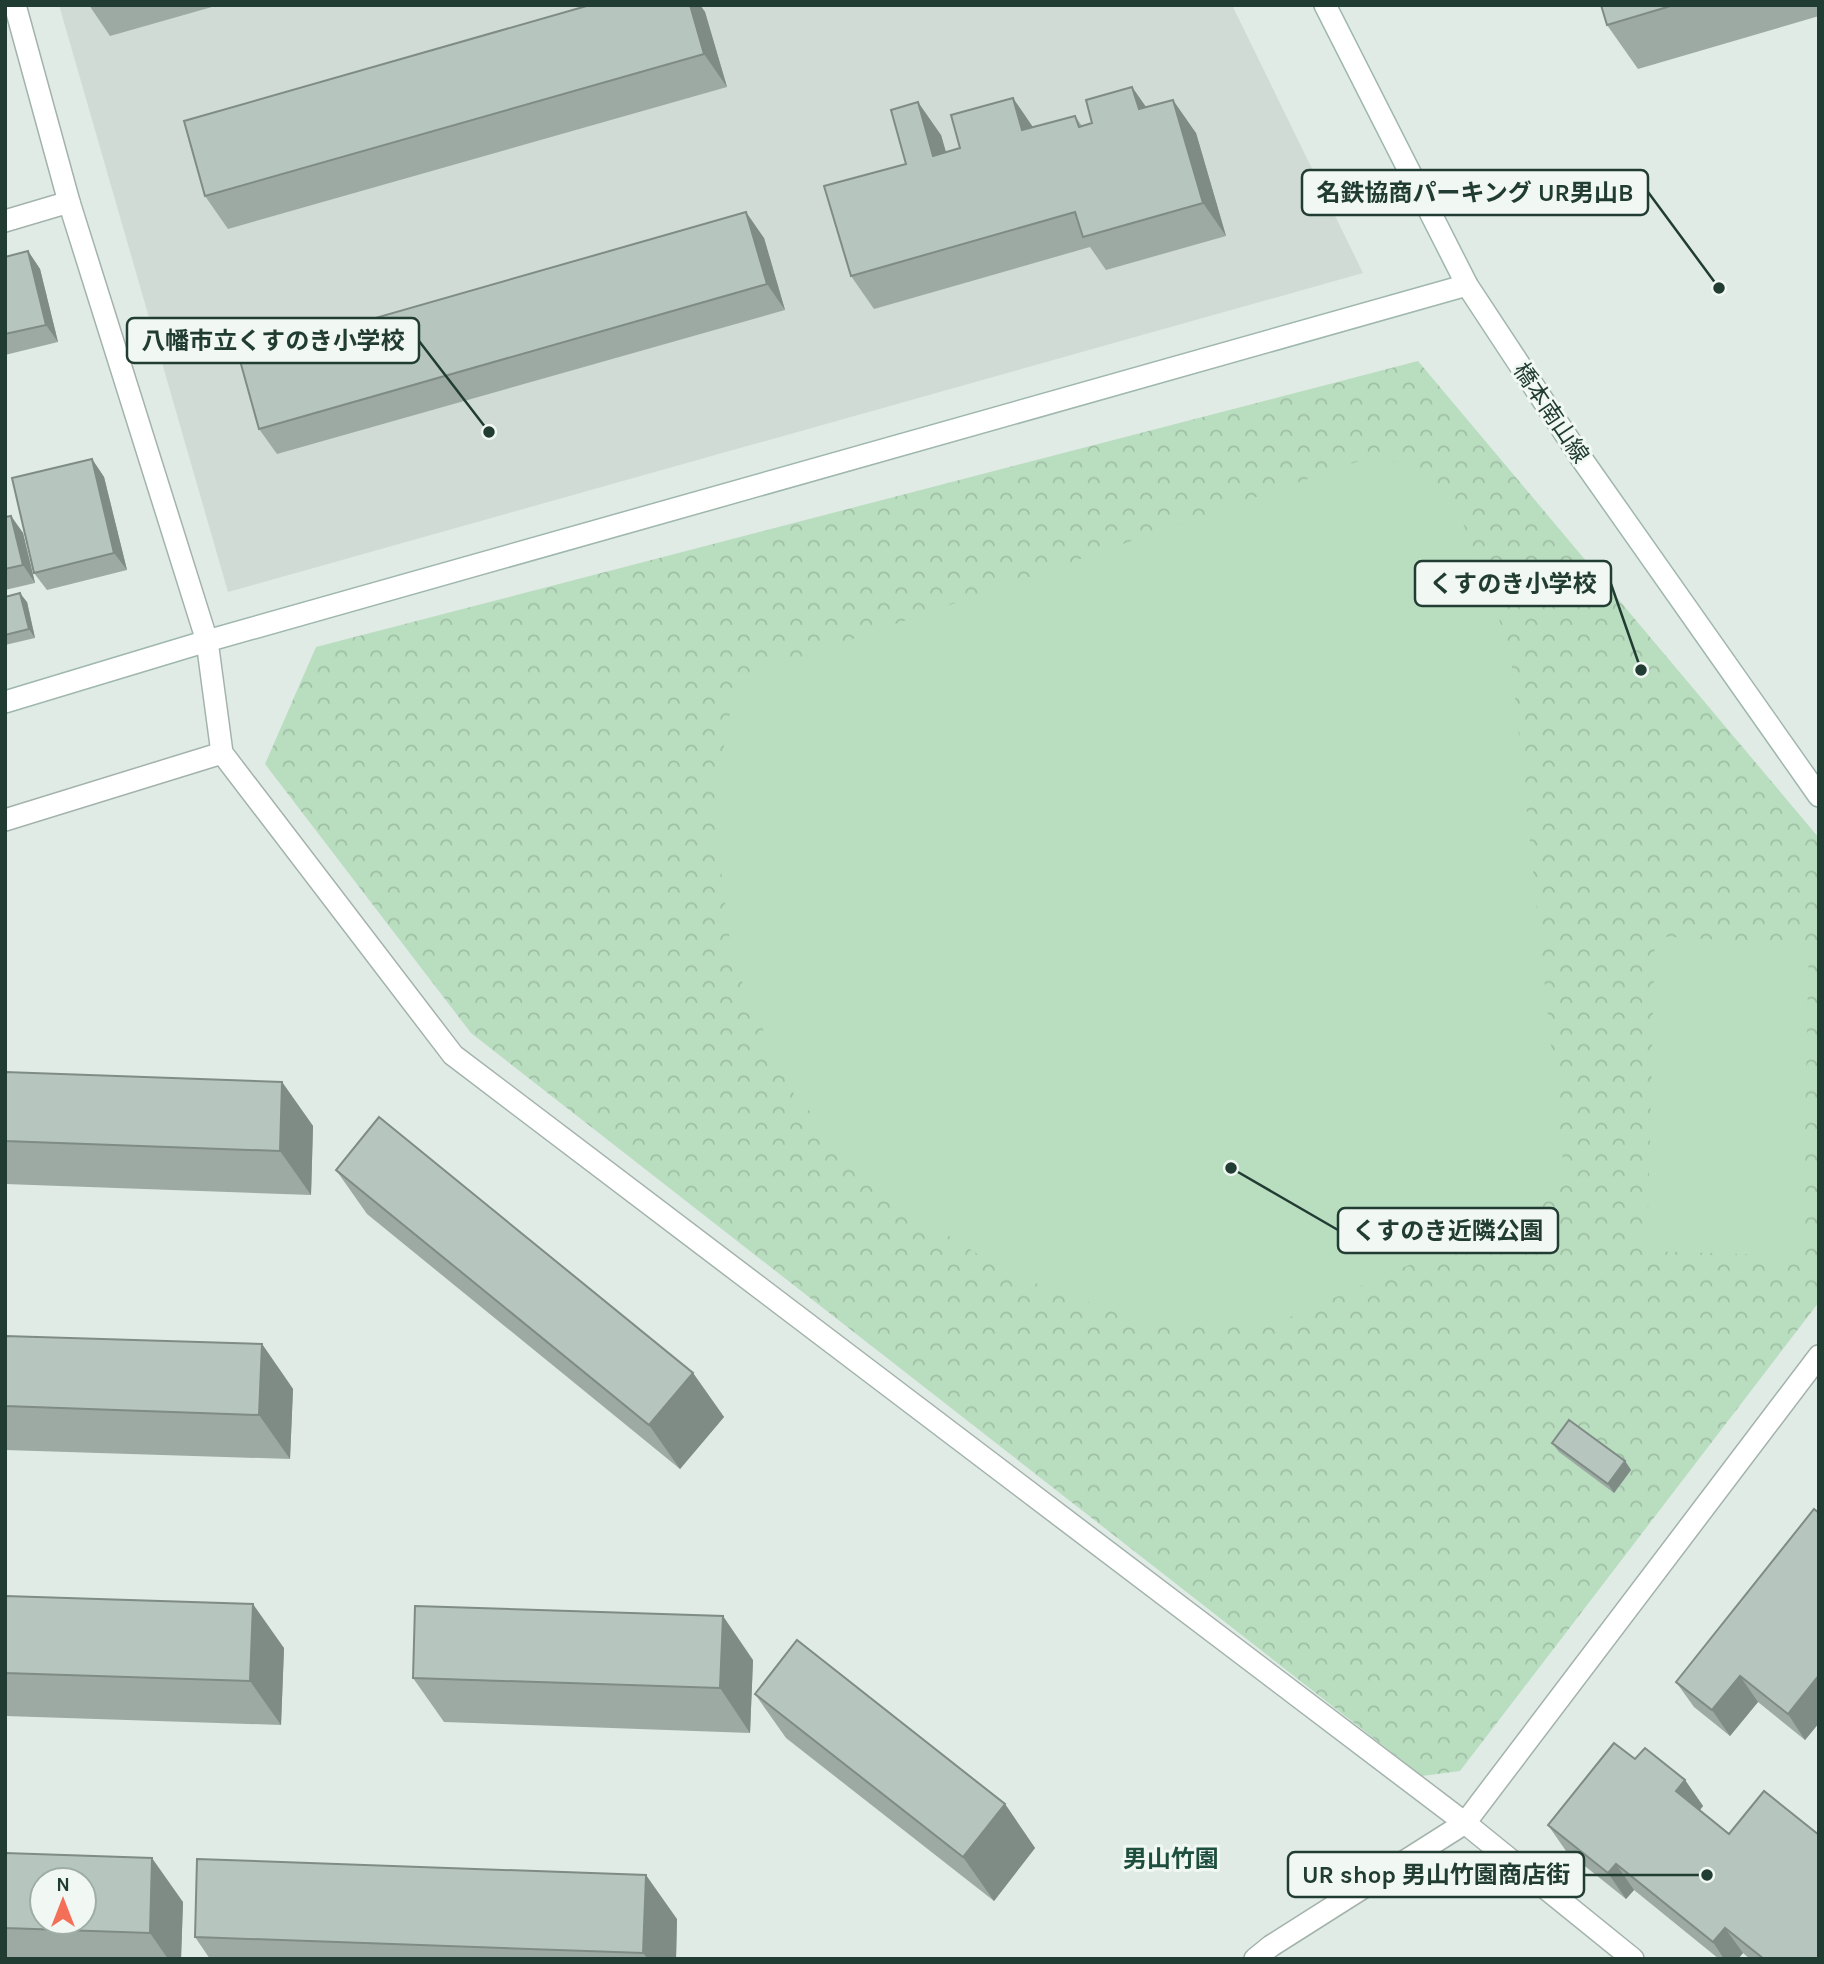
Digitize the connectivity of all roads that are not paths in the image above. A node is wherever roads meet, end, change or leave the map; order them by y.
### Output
1 (15, 5) edge
2 (1325, 5) edge
3 (68, 202) junction
4 (5, 221) edge
5 (1467, 285) junction
6 (207, 641) junction
7 (5, 702) edge
8 (222, 753) junction
9 (1819, 796) edge
10 (5, 820) edge
11 (1819, 1356) edge
12 (1465, 1823) junction
13 (1255, 1959) edge
14 (1633, 1959) edge

1 - 3 street
2 - 5 street, 橋本南山線
3 - 4 street
3 - 6 street
5 - 6 street
5 - 9 street, 橋本南山線
6 - 7 street
6 - 8 street
8 - 10 street
8 - 12 street
11 - 12 street
12 - 13 street
12 - 14 street

